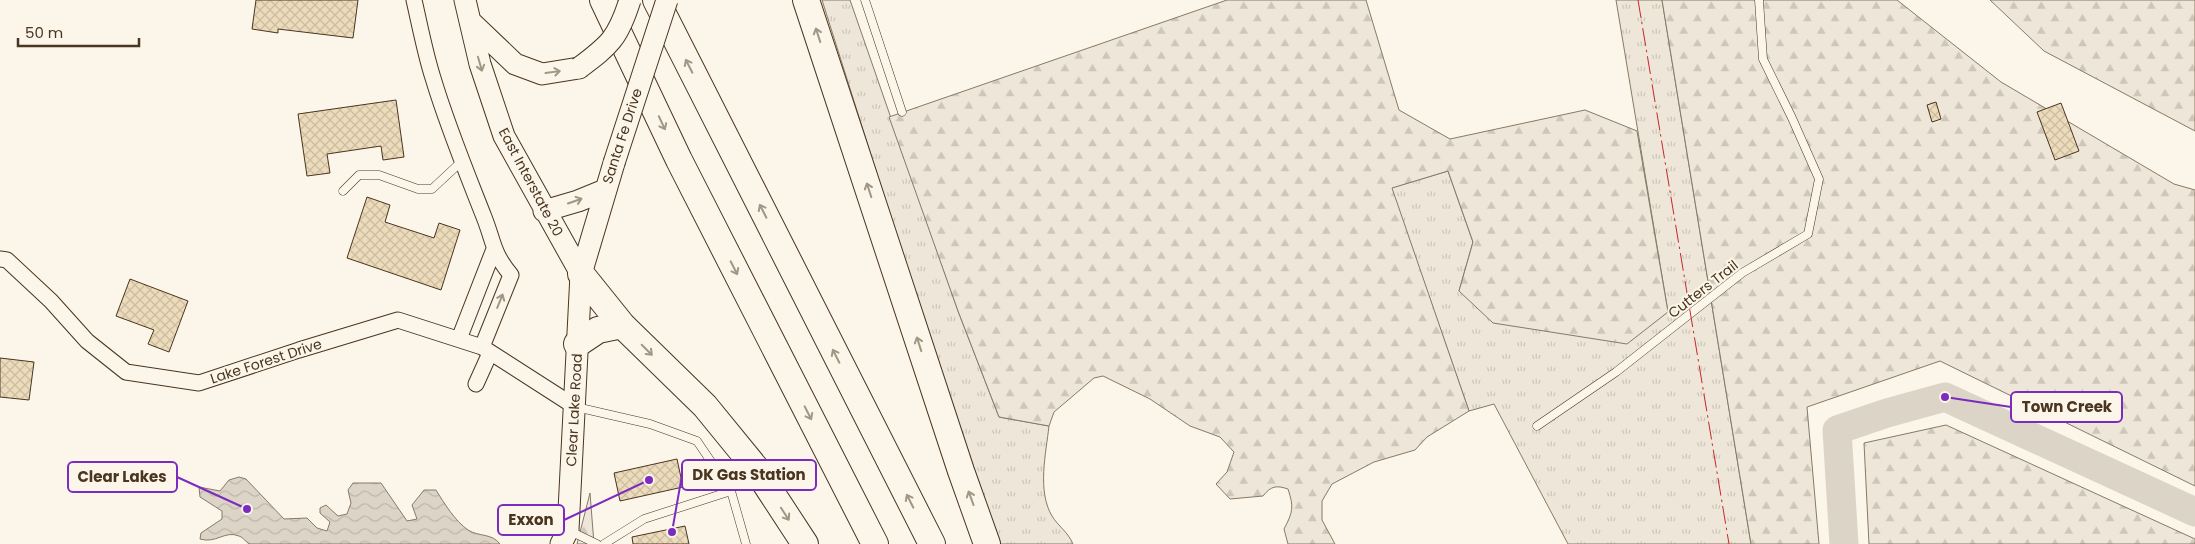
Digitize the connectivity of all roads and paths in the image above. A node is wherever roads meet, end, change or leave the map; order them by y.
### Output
1 (414, 0) edge
2 (465, 0) edge
3 (603, 0) edge
4 (630, 0) edge
5 (656, 0) edge
6 (667, 0) edge
7 (806, 0) edge
8 (865, 0) edge
9 (1759, 0) edge
10 (470, 21) junction
11 (902, 112) dead end
12 (461, 162) junction
13 (605, 190) junction
14 (343, 191) dead end
15 (544, 211) junction
16 (494, 249) junction
17 (0, 260) edge
18 (581, 274) junction
19 (622, 325) junction
20 (459, 339) junction
21 (577, 344) junction
22 (486, 350) junction
23 (476, 384) dead end
24 (574, 406) junction
25 (1537, 426) dead end
26 (731, 491) junction
27 (564, 537) edge
28 (598, 544) edge
29 (604, 544) edge
30 (746, 544) edge
31 (805, 544) edge
32 (875, 544) edge
33 (932, 544) edge
34 (988, 544) edge

1 - 12 street
2 - 10 main road, East Interstate 20
3 -> 32 highway
10 -> 4 main road, bridge
33 -> 5 highway
6 - 13 main road, Santa Fe Drive, bridge
34 -> 7 highway
8 - 11 lane
9 - 25 lane, Cutters Trail
10 -> 15 main road, East Interstate 20
12 - 14 lane
12 - 16 street
15 -> 13 main road
13 - 18 main road, Santa Fe Drive
15 - 18 main road, East Interstate 20
16 - 20 street
22 -> 16 street
17 - 20 street, Lake Forest Drive
18 - 19 highway
18 - 21 main road, Clear Lake Road
19 - 21 highway
19 -> 31 highway
20 - 22 street, Lake Forest Drive
21 - 24 main road, Clear Lake Road
22 - 23 street
22 - 24 street, Lake Forest Drive
24 - 26 lane
24 - 27 main road, Clear Lake Road
26 - 29 lane
26 - 30 lane
27 - 28 lane

